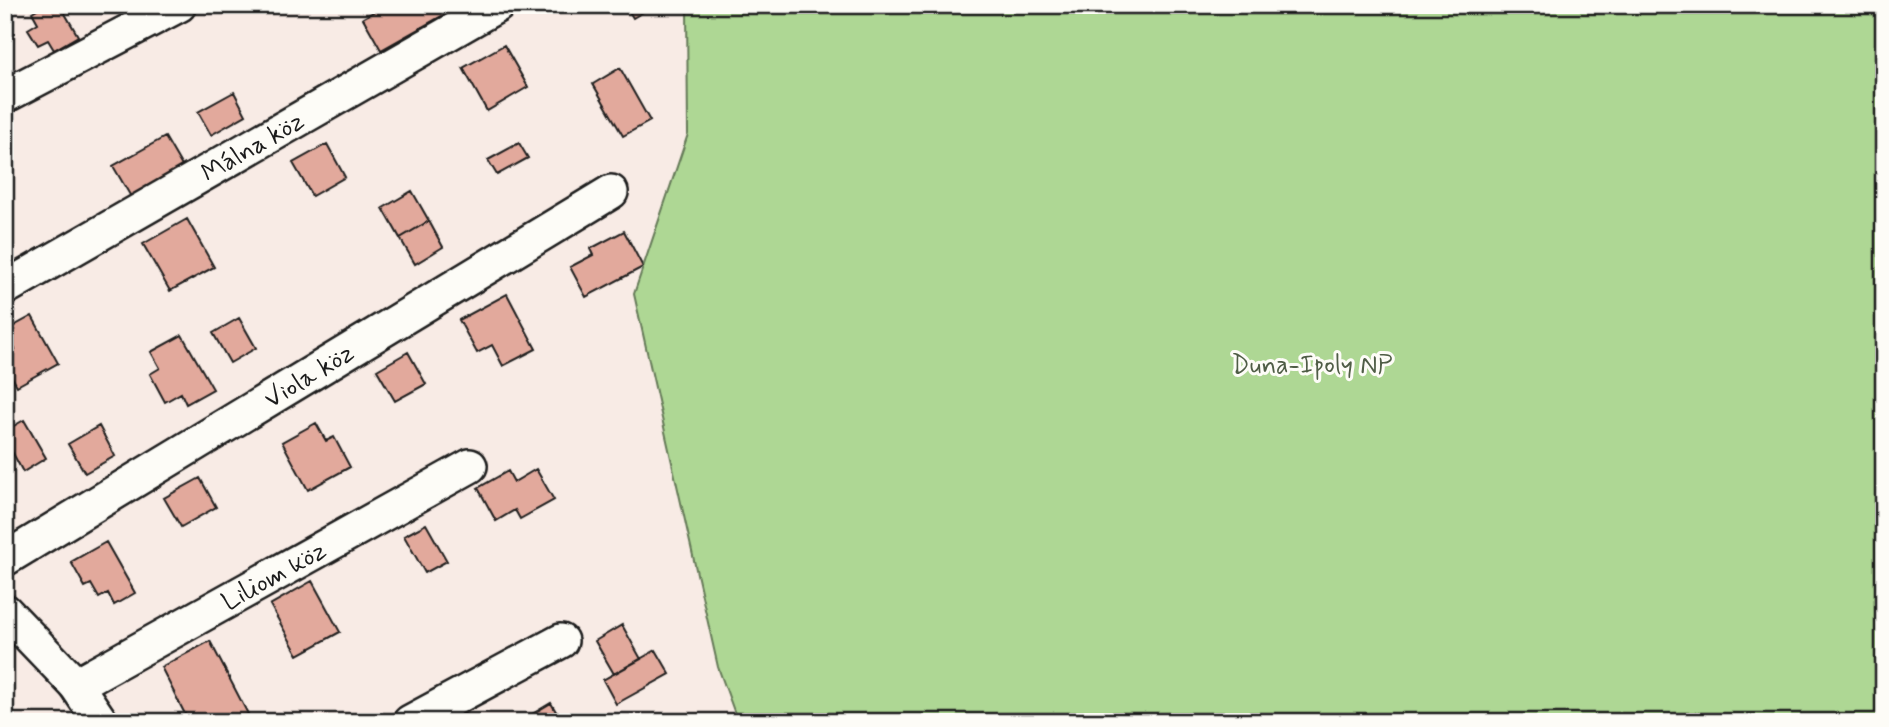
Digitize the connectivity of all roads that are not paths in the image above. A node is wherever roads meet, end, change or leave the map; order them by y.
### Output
1 (179, 5) edge
2 (498, 5) edge
3 (5, 96) edge
4 (611, 191) dead end
5 (5, 288) edge
6 (470, 466) dead end
7 (5, 559) edge
8 (5, 611) edge
9 (561, 640) dead end
10 (76, 685) junction
11 (102, 722) edge
12 (410, 722) edge

1 - 3 street
2 - 5 street, Málna köz
4 - 7 street, Viola köz
6 - 10 street, Liliom köz
8 - 10 street
9 - 12 street
10 - 11 street

